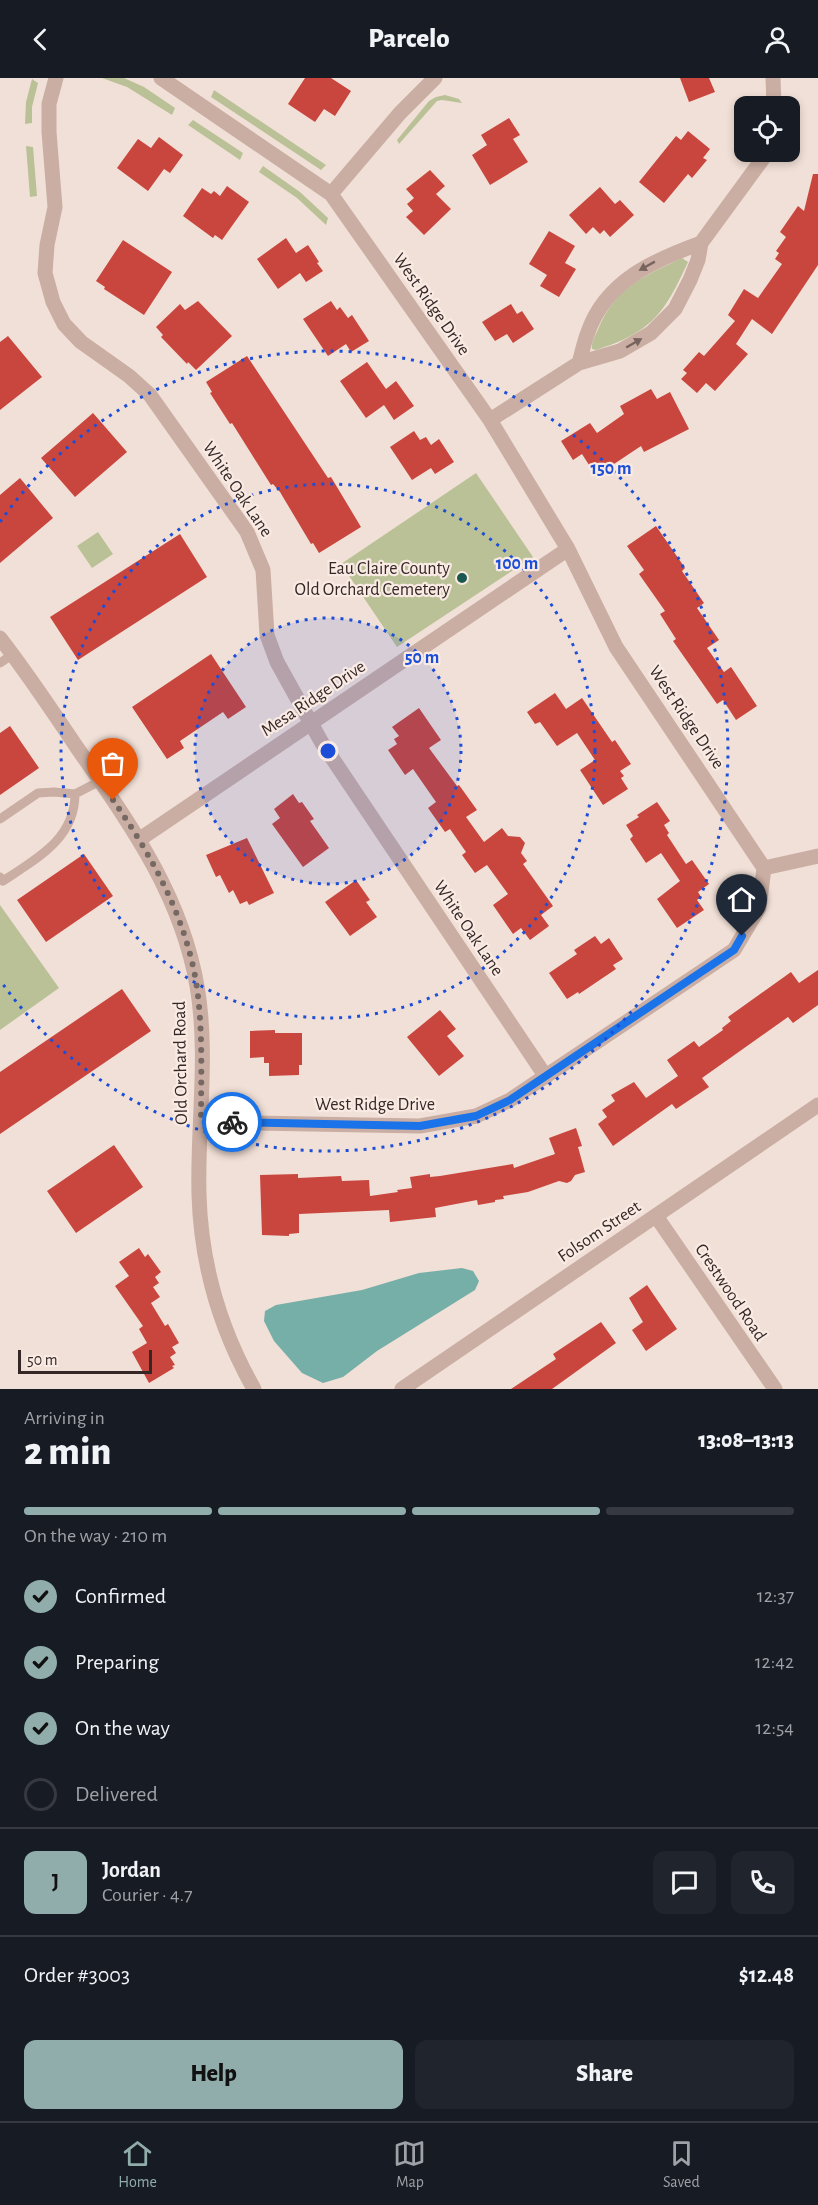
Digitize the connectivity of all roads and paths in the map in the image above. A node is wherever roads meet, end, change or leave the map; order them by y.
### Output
1 (56, 78) edge
2 (160, 78) edge
3 (435, 78) edge
4 (773, 78) edge
5 (774, 96) edge
6 (760, 162) edge
7 (331, 194) junction
8 (701, 243) junction
9 (579, 363) junction
10 (490, 420) junction
11 (568, 549) junction
12 (0, 638) edge
13 (6, 658) edge
14 (311, 723) junction
15 (100, 781) junction
16 (75, 794) junction
17 (0, 819) edge
18 (140, 839) junction
19 (818, 856) edge
20 (764, 868) junction
21 (0, 877) edge
22 (546, 1077) junction
23 (818, 1106) edge
24 (201, 1122) junction
25 (656, 1216) junction
26 (254, 1389) edge
27 (402, 1389) edge
28 (775, 1389) edge

1 - 14 street, White Oak Lane
2 - 7 street, West Ridge Drive
3 - 7 street
4 - 5 street
6 - 8 street
7 - 10 street, West Ridge Drive
8 -> 9 street
9 -> 8 street
9 - 10 street
10 - 11 street, West Ridge Drive
11 - 14 street, Mesa Ridge Drive
11 - 20 street, West Ridge Drive
12 - 13 street, Old Orchard Road
13 - 15 street, Old Orchard Road
14 - 18 street, Mesa Ridge Drive
14 - 22 street, White Oak Lane
15 - 16 lane
15 - 18 street, Old Orchard Road
16 - 17 lane
16 - 21 lane
18 - 24 street, Old Orchard Road
19 - 20 street
20 - 22 street, West Ridge Drive
22 - 24 street, West Ridge Drive
23 - 25 street, Folsom Street
24 - 26 street, Old Orchard Road
25 - 27 street, Folsom Street
25 - 28 street, Crestwood Road

